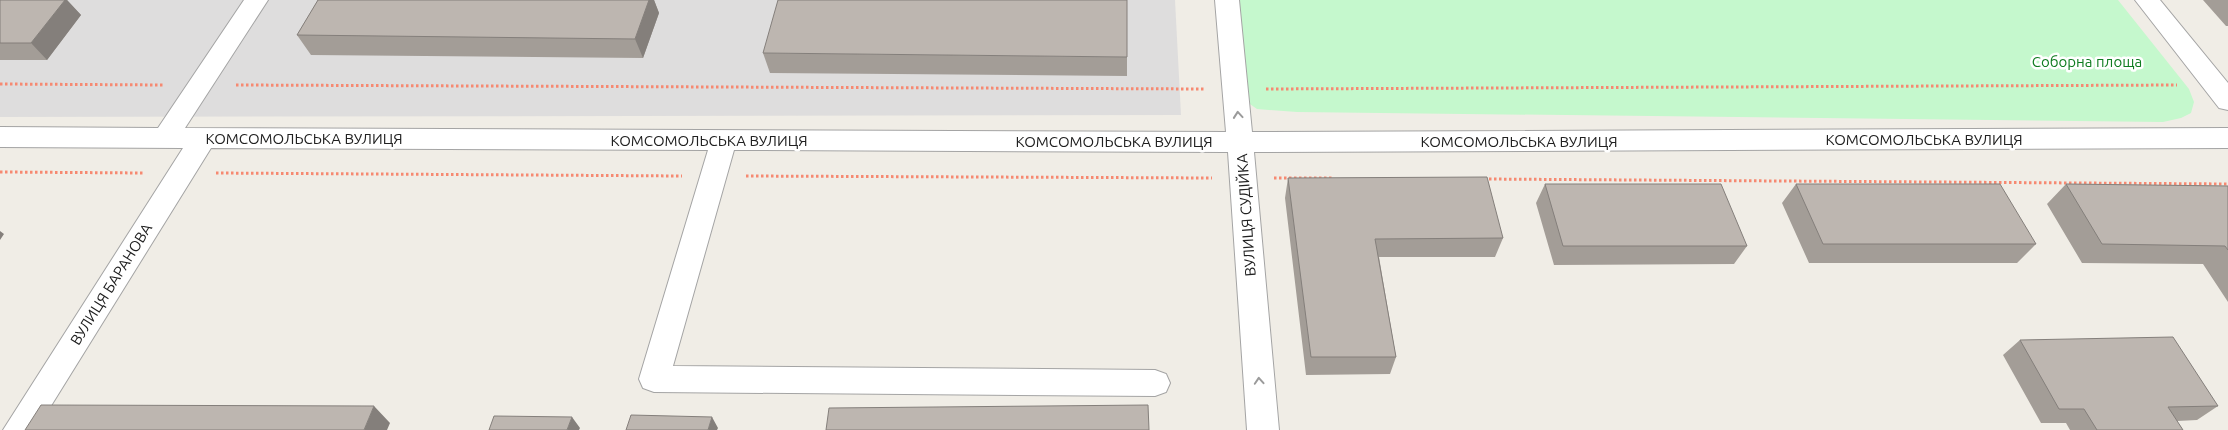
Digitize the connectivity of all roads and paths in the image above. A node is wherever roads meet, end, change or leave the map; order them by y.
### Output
1 (256, 0) edge
2 (1227, 0) edge
3 (2147, 0) edge
4 (0, 84) edge
5 (169, 85) dead end
6 (229, 85) dead end
7 (1236, 89) junction
8 (2222, 93) edge
9 (0, 137) edge
10 (166, 138) junction
11 (204, 138) junction
12 (2228, 138) edge
13 (724, 140) junction
14 (1240, 142) junction
15 (0, 172) edge
16 (181, 173) junction
17 (713, 176) junction
18 (1243, 178) junction
19 (1333, 178) edge
20 (1482, 179) edge
21 (2228, 184) edge
22 (1155, 383) dead end
23 (19, 430) edge
24 (1263, 430) edge

1 - 10 street
2 - 7 street, ВУЛИЦЯ СУДІЙКА
3 - 8 street
4 - 5 path
6 - 7 path
7 - 8 path
14 -> 7 street, ВУЛИЦЯ СУДІЙКА
9 - 10 street, КОМСОМОЛЬСЬКА ВУЛИЦЯ
10 - 11 street, КОМСОМОЛЬСЬКА ВУЛИЦЯ
11 - 13 street, КОМСОМОЛЬСЬКА ВУЛИЦЯ
11 - 16 street, ВУЛИЦЯ БАРАНОВА
12 - 14 street, КОМСОМОЛЬСЬКА ВУЛИЦЯ
13 - 14 street, КОМСОМОЛЬСЬКА ВУЛИЦЯ
13 - 17 street
14 - 18 street, ВУЛИЦЯ СУДІЙКА
15 - 16 path
16 - 17 path
16 - 23 street, ВУЛИЦЯ БАРАНОВА
17 - 18 path
17 - 22 street
18 - 19 path
24 -> 18 street, ВУЛИЦЯ СУДІЙКА
20 - 21 path

